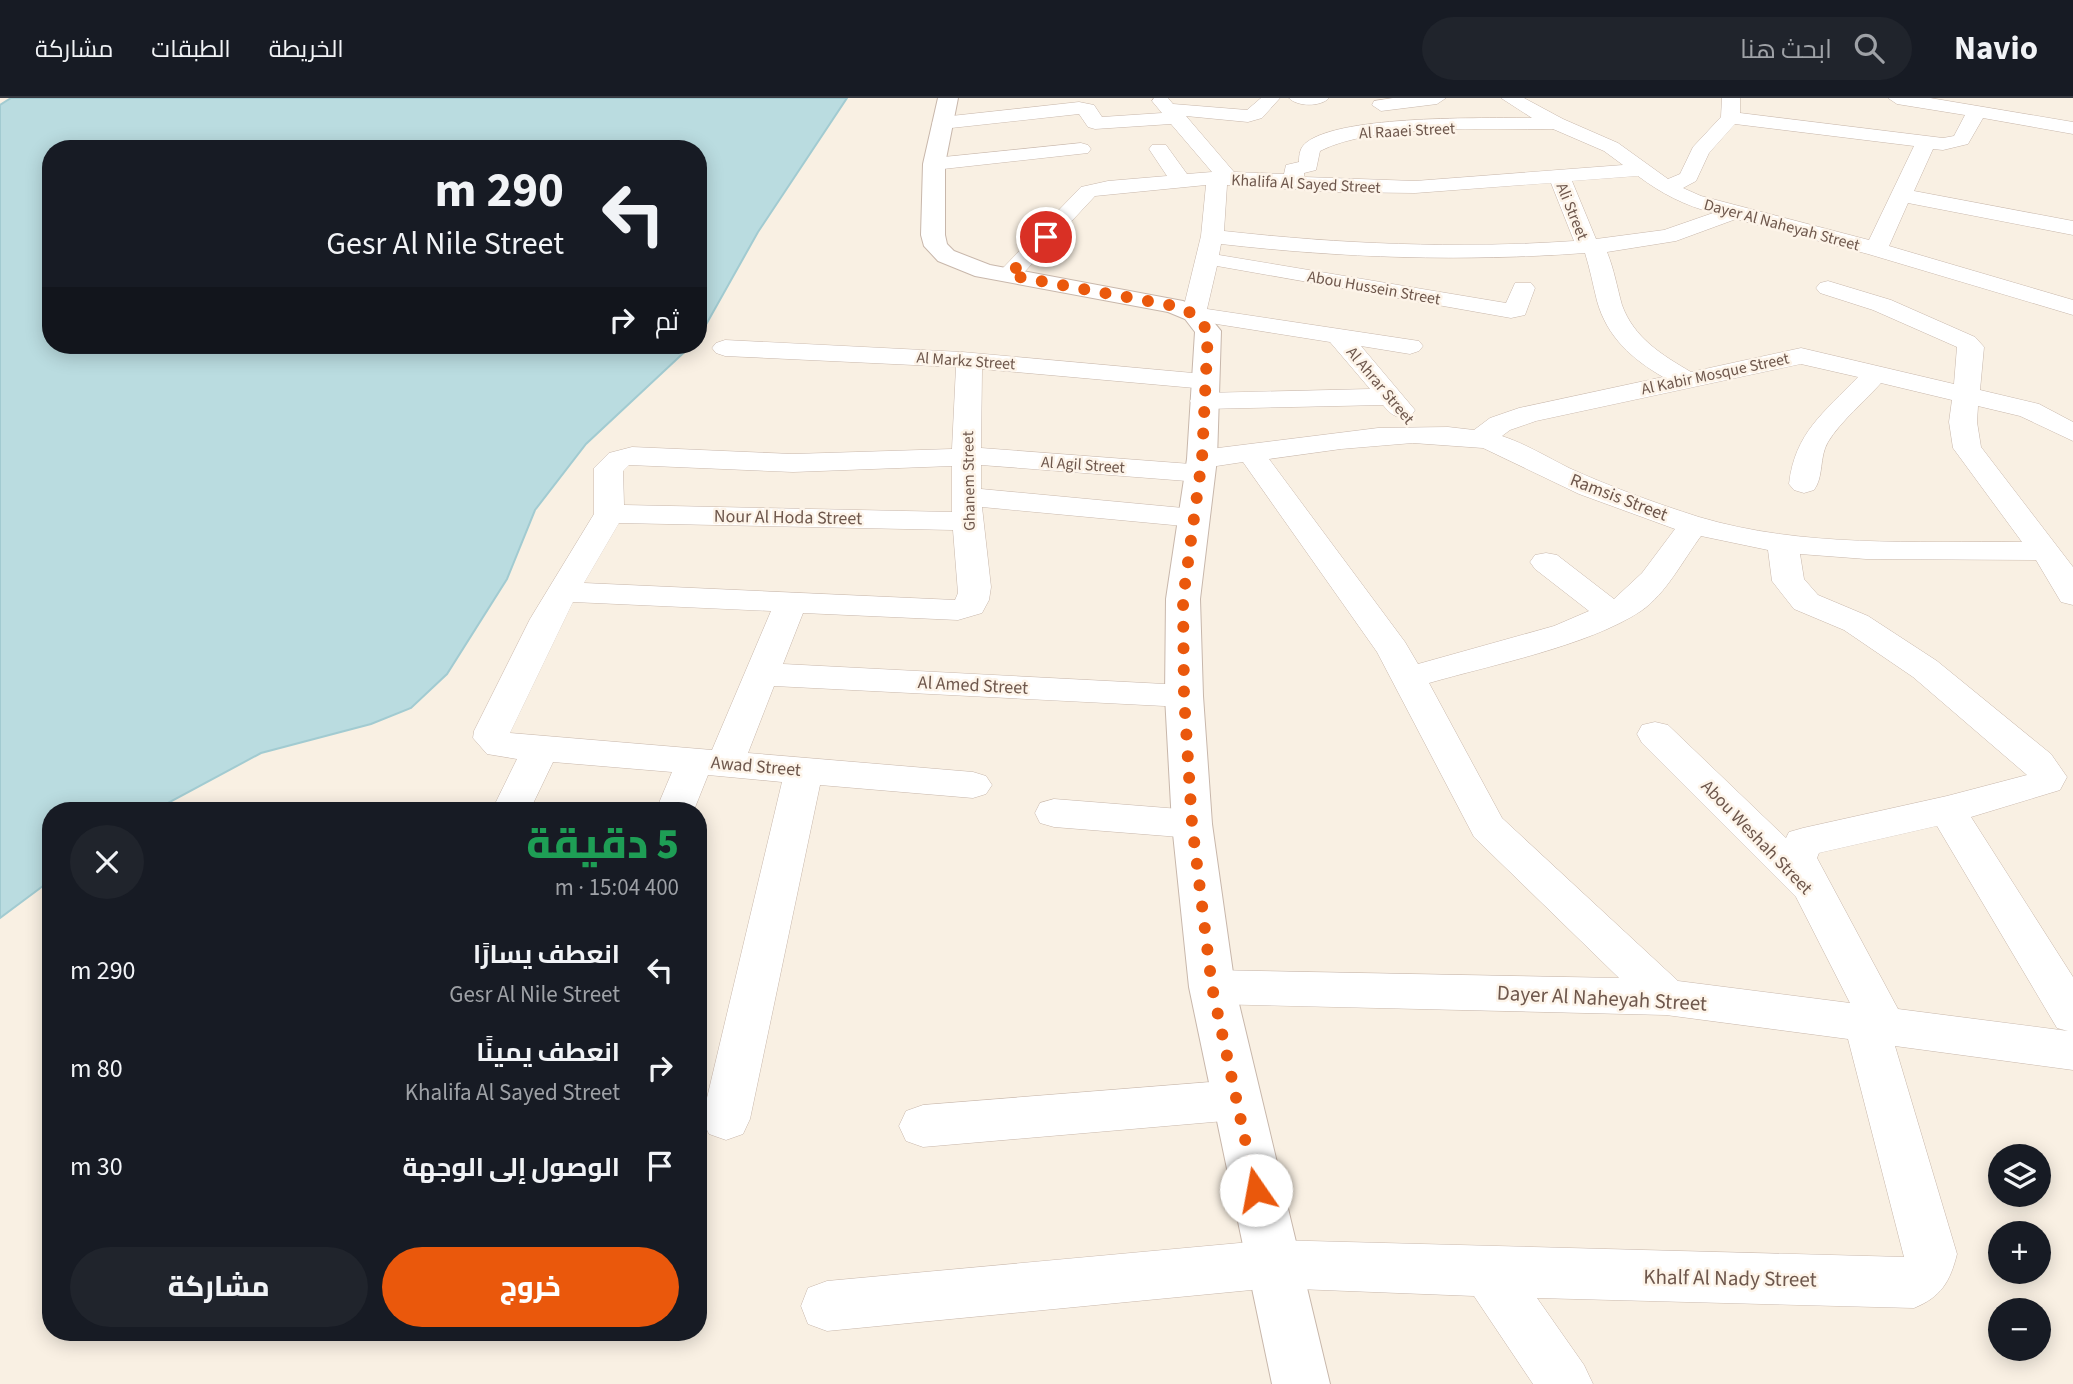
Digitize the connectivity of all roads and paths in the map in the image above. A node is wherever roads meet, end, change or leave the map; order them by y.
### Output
1 (1271, 98) edge
2 (1298, 98) edge
3 (1320, 98) edge
4 (1437, 98) edge
5 (1510, 98) edge
6 (1897, 98) edge
7 (1381, 105) dead end
8 (1731, 108) edge
9 (1976, 113) junction
10 (1173, 114) edge
11 (945, 120) edge
12 (1556, 123) junction
13 (1065, 125) dead end
14 (2073, 128) edge
15 (1136, 134) dead end
16 (1926, 142) junction
17 (1082, 149) dead end
18 (1159, 149) dead end
19 (1640, 170) junction
20 (1559, 176) junction
21 (1223, 178) junction
22 (1181, 181) junction
23 (1295, 182) junction
24 (1664, 186) junction
25 (1900, 195) junction
26 (1732, 213) junction
27 (2073, 228) edge
28 (1210, 247) junction
29 (1590, 247) junction
30 (1877, 249) junction
31 (1009, 275) junction
32 (1522, 288) dead end
33 (1828, 288) dead end
34 (2073, 308) edge
35 (1194, 314) junction
36 (1338, 335) junction
37 (1410, 346) dead end
38 (725, 348) dead end
39 (1647, 358) junction
40 (970, 366) dead end
41 (1876, 373) junction
42 (1685, 379) junction
43 (1640, 389) junction
44 (1205, 391) junction
45 (1965, 395) junction
46 (1390, 397) junction
47 (2073, 433) edge
48 (1423, 435) junction
49 (1480, 439) junction
50 (1251, 454) junction
51 (966, 455) junction
52 (1201, 466) junction
53 (1804, 484) dead end
54 (967, 509) junction
55 (609, 514) junction
56 (1194, 518) junction
57 (1693, 525) junction
58 (1802, 535) junction
59 (2043, 551) junction
60 (1546, 562) dead end
61 (563, 592) junction
62 (2073, 595) edge
63 (791, 602) junction
64 (1612, 613) junction
65 (762, 674) junction
66 (1408, 678) junction
67 (1184, 696) junction
68 (1655, 734) dead end
69 (540, 749) junction
70 (710, 763) junction
71 (804, 770) junction
72 (973, 785) dead end
73 (515, 802) edge
74 (681, 802) edge
75 (1947, 810) junction
76 (1054, 813) dead end
77 (1192, 824) junction
78 (1811, 887) junction
79 (1212, 987) junction
80 (1666, 997) junction
81 (2073, 1015) edge
82 (1875, 1024) junction
83 (2073, 1051) edge
84 (1236, 1100) junction
85 (726, 1119) dead end
86 (923, 1126) dead end
87 (1272, 1264) junction
88 (1488, 1272) junction
89 (827, 1306) dead end
90 (1301, 1384) edge
91 (1565, 1384) edge

1 - 10 street
2 - 3 street
4 - 7 street
5 - 12 street, Dayer Al Naheyah Street
6 - 9 street
8 - 16 street
8 - 24 street
9 - 14 street
9 - 16 street
10 - 11 street
10 - 15 street
10 - 21 street
11 - 13 street
11 - 17 street
11 - 31 street
12 - 19 street, Dayer Al Naheyah Street
12 - 23 street, Al Raaei Street
16 - 25 street
18 - 22 street
19 - 20 street, Khalifa Al Sayed Street
19 - 24 street, Dayer Al Naheyah Street
20 - 23 street, Khalifa Al Sayed Street
20 - 29 street, Ali Street
21 - 22 street, Khalifa Al Sayed Street
21 - 23 street, Khalifa Al Sayed Street
21 - 28 street
22 - 31 street, Khalifa Al Sayed Street
24 - 26 street, Dayer Al Naheyah Street
25 - 27 street
25 - 30 street
26 - 29 street
26 - 30 street, Dayer Al Naheyah Street
28 - 29 street
28 - 32 street, Abou Hussein Street
28 - 35 street
29 - 39 street, Ali Street
30 - 34 street, Dayer Al Naheyah Street
31 - 35 street
33 - 45 street
35 - 36 street
35 - 44 street
36 - 37 street
36 - 46 street, Al Ahrar Street
38 - 44 street, Al Markz Street
39 - 42 street, Ali Street
39 - 43 street
40 - 51 street, Ghanem Street
41 - 42 street, Al Kabir Mosque Street
41 - 45 street, Al Kabir Mosque Street
41 - 53 street
42 - 43 street, Al Kabir Mosque Street
43 - 49 street, Al Kabir Mosque Street
44 - 46 street, Al Markz Street
44 - 52 street
45 - 47 street, Al Kabir Mosque Street
45 - 59 street
46 - 48 street, Al Ahrar Street
48 - 49 street, Ramsis Street
48 - 50 street, Ramsis Street
49 - 57 street, Ramsis Street
50 - 52 street, Ramsis Street
50 - 66 street
51 - 52 street, Al Agil Street
51 - 54 street, Ghanem Street
51 - 55 street, Al Agil Street
52 - 56 street
54 - 55 street, Nour Al Hoda Street
54 - 56 street, Nour Al Hoda Street
54 - 63 street, Ghanem Street
55 - 61 street
56 - 67 street
57 - 58 street, Ramsis Street
57 - 64 street
58 - 59 street, Ramsis Street
58 - 75 street
59 - 62 street
60 - 64 street
61 - 63 street
61 - 69 street, Awad Street
63 - 65 street
64 - 66 street
65 - 67 street, Al Amed Street
65 - 70 street
66 - 80 street
67 - 77 street
68 - 78 street, Abou Weshah Street
69 - 70 street, Awad Street
69 - 73 street
70 - 71 street, Awad Street
70 - 74 street
71 - 72 street, Awad Street
71 - 85 street
75 - 78 street
75 - 81 street
76 - 77 street
77 - 79 street
78 - 82 street, Abou Weshah Street
79 - 80 street, Dayer Al Naheyah Street
79 - 84 street
80 - 82 street, Dayer Al Naheyah Street
82 - 83 street, Dayer Al Naheyah Street
82 - 88 street, Khalf Al Nady Street
84 - 86 street
84 - 87 street
87 - 88 street, Khalf Al Nady Street
87 - 89 street, Khalf Al Nady Street
87 - 90 street
88 - 91 street

